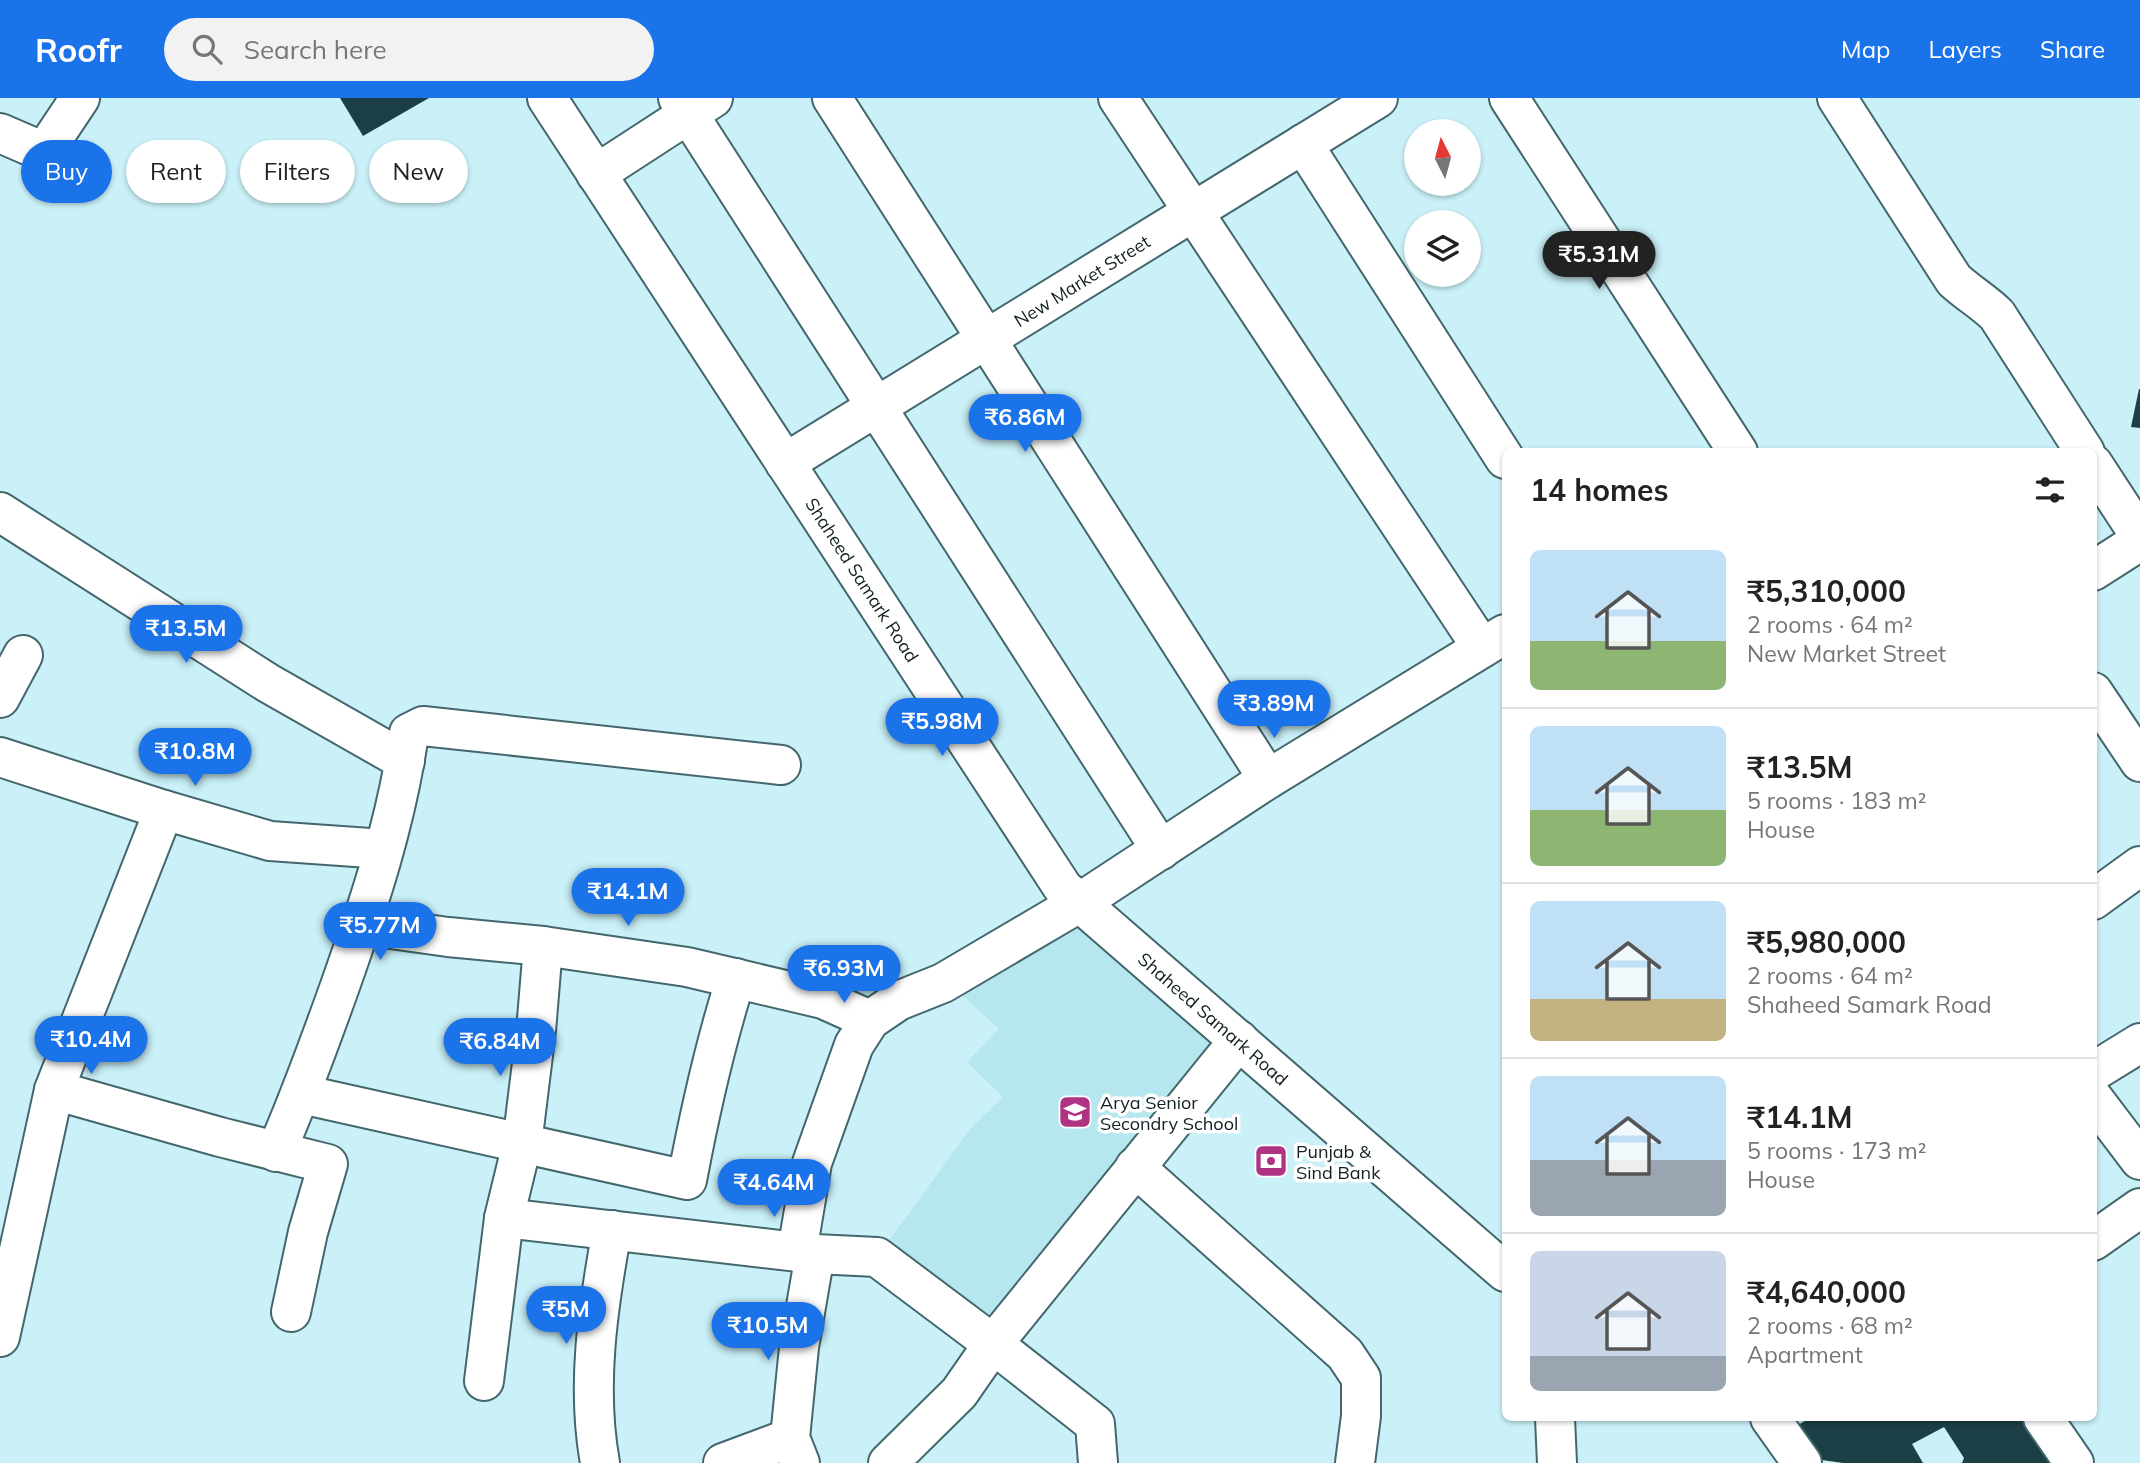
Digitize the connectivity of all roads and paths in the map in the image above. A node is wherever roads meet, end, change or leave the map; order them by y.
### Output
1 (80, 98) edge
2 (547, 98) edge
3 (832, 98) edge
4 (1118, 98) edge
5 (1378, 98) edge
6 (1509, 98) edge
7 (1837, 98) edge
8 (693, 103) edge
9 (0, 133) edge
10 (1303, 145) junction
11 (596, 174) junction
12 (1194, 212) junction
13 (987, 340) junction
14 (875, 408) junction
15 (1735, 448) edge
16 (2082, 448) edge
17 (1502, 454) edge
18 (785, 463) junction
19 (2097, 470) edge
20 (0, 512) edge
21 (2140, 539) edge
22 (2097, 568) edge
23 (1493, 641) edge
24 (23, 655) dead end
25 (0, 698) edge
26 (2097, 698) edge
27 (0, 757) edge
28 (405, 761) junction
29 (2140, 762) edge
30 (781, 765) dead end
31 (1268, 779) junction
32 (164, 810) junction
33 (384, 849) junction
34 (1161, 850) junction
35 (2140, 866) edge
36 (2097, 897) edge
37 (1079, 903) junction
38 (362, 925) junction
39 (543, 946) junction
40 (736, 978) junction
41 (870, 1020) junction
42 (1239, 1040) junction
43 (2140, 1043) edge
44 (2097, 1070) edge
45 (54, 1090) junction
46 (302, 1094) junction
47 (2097, 1103) edge
48 (522, 1144) junction
49 (276, 1152) junction
50 (2140, 1160) edge
51 (1135, 1167) junction
52 (2140, 1208) edge
53 (504, 1218) junction
54 (612, 1230) junction
55 (2097, 1238) edge
56 (806, 1253) junction
57 (1502, 1269) edge
58 (291, 1312) dead end
59 (0, 1337) edge
60 (993, 1344) junction
61 (484, 1381) dead end
62 (1555, 1421) edge
63 (1772, 1421) edge
64 (2044, 1421) edge
65 (795, 1451) edge
66 (600, 1463) edge
67 (723, 1463) edge
68 (888, 1463) edge
69 (1098, 1463) edge
70 (1355, 1463) edge
71 (1557, 1463) edge
72 (1802, 1463) edge
73 (2074, 1463) edge

1 - 9 street
2 - 11 street, Shaheed Samark Road
3 - 13 street
4 - 12 street
5 - 10 street, New Market Street
6 - 15 street
7 - 16 street
8 - 11 street
8 - 14 street
10 - 12 street, New Market Street
10 - 17 street
11 - 18 street, Shaheed Samark Road
12 - 13 street, New Market Street
12 - 23 street
13 - 14 street, New Market Street
13 - 31 street
14 - 18 street, New Market Street
14 - 34 street
18 - 37 street, Shaheed Samark Road
19 - 21 street
20 - 28 street
21 - 22 street
23 - 31 street
24 - 25 street
26 - 29 street
27 - 32 street
28 - 30 street
28 - 33 street
31 - 34 street
32 - 33 street
32 - 45 street
33 - 38 street
34 - 37 street
35 - 36 street
37 - 41 street
37 - 42 street, Shaheed Samark Road
38 - 39 street
38 - 46 street
39 - 40 street
39 - 48 street
40 - 41 street
40 - 48 street
41 - 56 street
42 - 51 street
42 - 57 street, Shaheed Samark Road
43 - 44 street
45 - 49 street
45 - 59 street
46 - 48 street
46 - 49 street
47 - 50 street
48 - 53 street
49 - 58 street
51 - 60 street
51 - 70 street
52 - 55 street
53 - 54 street
53 - 61 street
54 - 56 street
54 - 66 street
56 - 60 street
56 - 65 street
60 - 68 street
60 - 69 street
62 - 71 street
63 - 72 street
64 - 73 street
65 - 67 street

